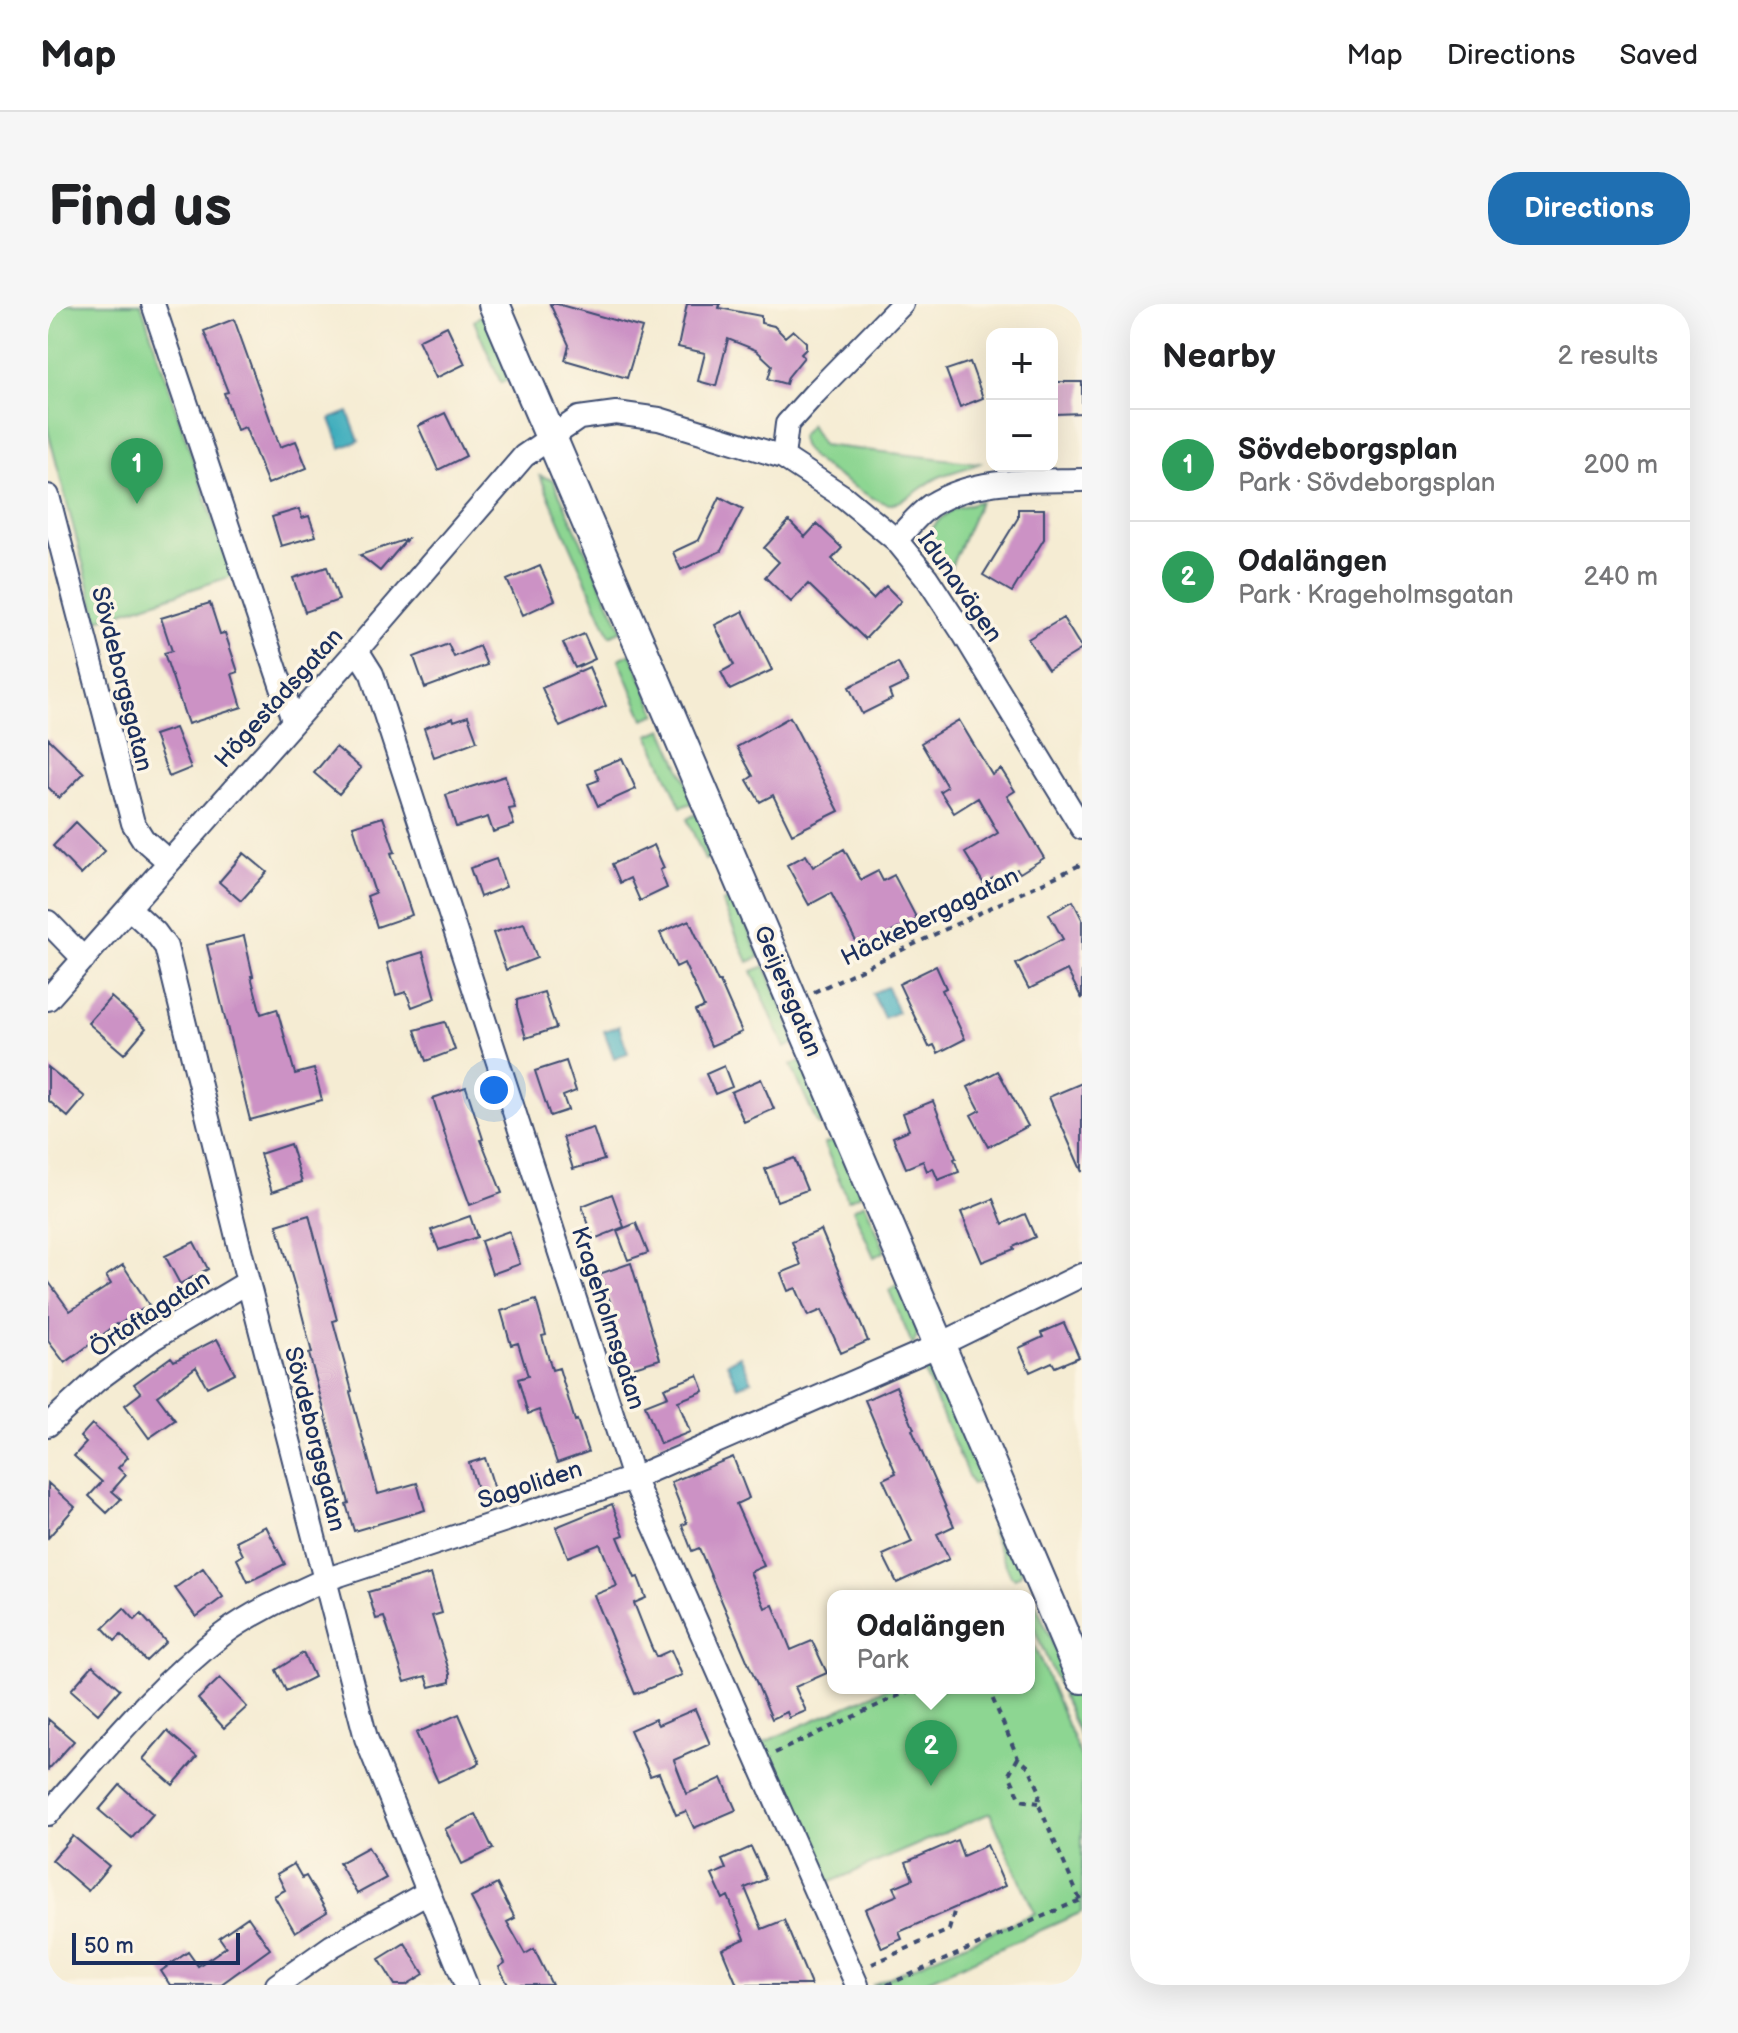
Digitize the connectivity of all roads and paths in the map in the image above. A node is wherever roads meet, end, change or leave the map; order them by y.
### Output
1 (153, 304) edge
2 (494, 304) edge
3 (902, 304) edge
4 (552, 437) junction
5 (783, 457) junction
6 (1082, 480) edge
7 (48, 496) edge
8 (896, 540) junction
9 (357, 650) junction
10 (293, 720) junction
11 (1082, 828) edge
12 (169, 862) junction
13 (1082, 864) edge
14 (129, 908) junction
15 (48, 922) edge
16 (84, 959) junction
17 (48, 999) edge
18 (793, 1002) junction
19 (1082, 1275) edge
20 (248, 1282) junction
21 (939, 1345) junction
22 (48, 1425) edge
23 (633, 1478) junction
24 (324, 1580) junction
25 (1082, 1678) edge
26 (902, 1694) edge
27 (991, 1694) edge
28 (1018, 1758) junction
29 (758, 1761) junction
30 (1038, 1803) junction
31 (48, 1814) edge
32 (428, 1892) junction
33 (1081, 1899) edge
34 (954, 1912) dead end
35 (854, 1979) edge
36 (277, 1985) edge
37 (466, 1985) edge
38 (887, 1985) edge

1 - 10 street
2 - 4 street, Geijersgatan
3 - 5 street
4 - 5 street, Idunavägen
4 - 9 street, Högestadsgatan
4 - 18 street, Geijersgatan
5 - 8 street, Idunavägen
6 - 8 street
7 - 12 street, Sövdeborgsgatan
8 - 11 street, Idunavägen
9 - 10 street, Högestadsgatan
9 - 23 street, Krageholmsgatan
10 - 12 street, Högestadsgatan
12 - 14 street, Högestadsgatan
13 - 18 path, Häckebergagatan
14 - 16 street, Högestadsgatan
14 - 20 street, Sövdeborgsgatan
15 - 16 street
16 - 17 street, Högestadsgatan
18 - 21 street, Geijersgatan
19 - 21 street, Sagoliden
20 - 22 street, Örtoftagatan
20 - 24 street, Sövdeborgsgatan
21 - 23 street, Sagoliden
21 - 25 street, Geijersgatan
23 - 24 street, Sagoliden
23 - 29 street, Krageholmsgatan
24 - 31 street, Sagoliden
24 - 32 street, Sövdeborgsgatan
26 - 29 path
27 - 28 path
28 - 30 path
28 - 30 path
29 - 35 street, Krageholmsgatan
30 - 33 path
32 - 36 street
32 - 37 street, Sövdeborgsgatan
33 - 38 path
34 - 35 path

